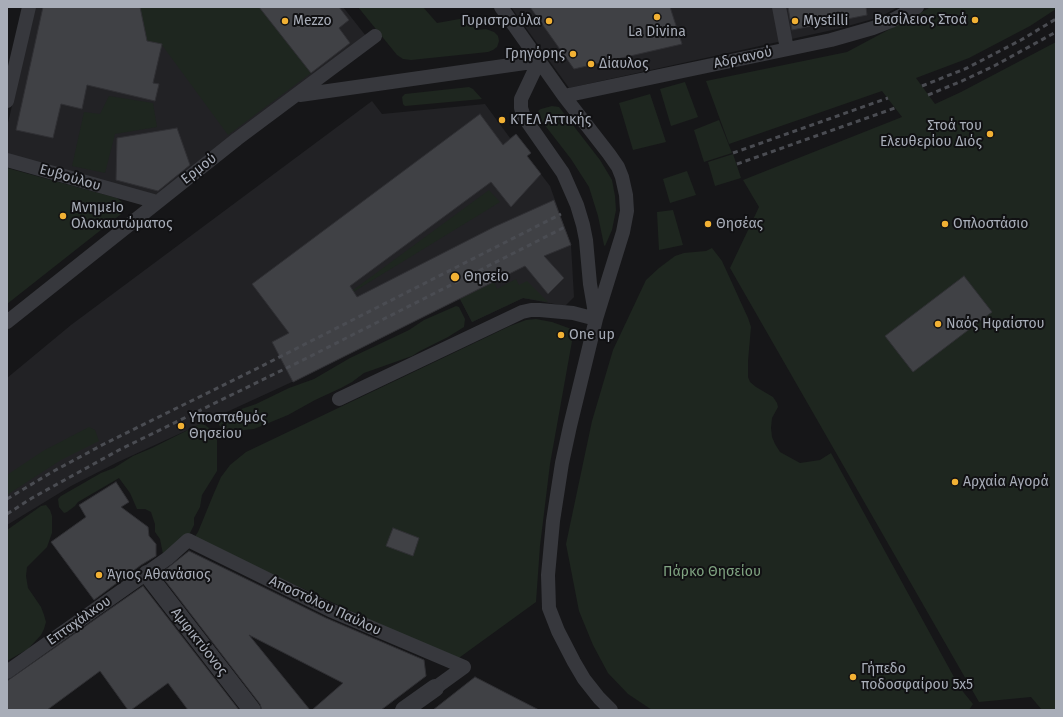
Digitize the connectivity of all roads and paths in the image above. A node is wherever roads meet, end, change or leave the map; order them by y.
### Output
1 (29, 7) edge
2 (502, 7) edge
3 (779, 7) edge
4 (917, 7) edge
5 (375, 36) dead end
6 (787, 49) junction
7 (539, 61) junction
8 (298, 95) junction
9 (564, 96) junction
10 (7, 101) edge
11 (7, 160) edge
12 (157, 202) junction
13 (596, 319) junction
14 (7, 322) edge
15 (339, 399) dead end
16 (188, 540) joint
17 (146, 574) junction
18 (7, 672) edge
19 (435, 688) joint
20 (252, 710) edge
21 (404, 710) edge
22 (611, 710) edge

1 - 10 street
2 - 7 street
3 - 6 street
4 - 6 street, Αδριανού
5 - 8 street, Ερμού
6 - 9 street, Αδριανού
7 - 8 street
7 - 9 street
7 - 13 street
8 - 12 street, Ερμού
9 - 13 street
11 - 12 street, Ευβούλου
12 - 14 street, Ερμού
13 - 15 street
13 - 22 street
16 - 17 street, Επταχάλκου
16 - 19 street, Αποστόλου Παύλου
17 - 18 street, Επταχάλκου
17 - 20 street, Αμφικτύονος
19 - 21 street

